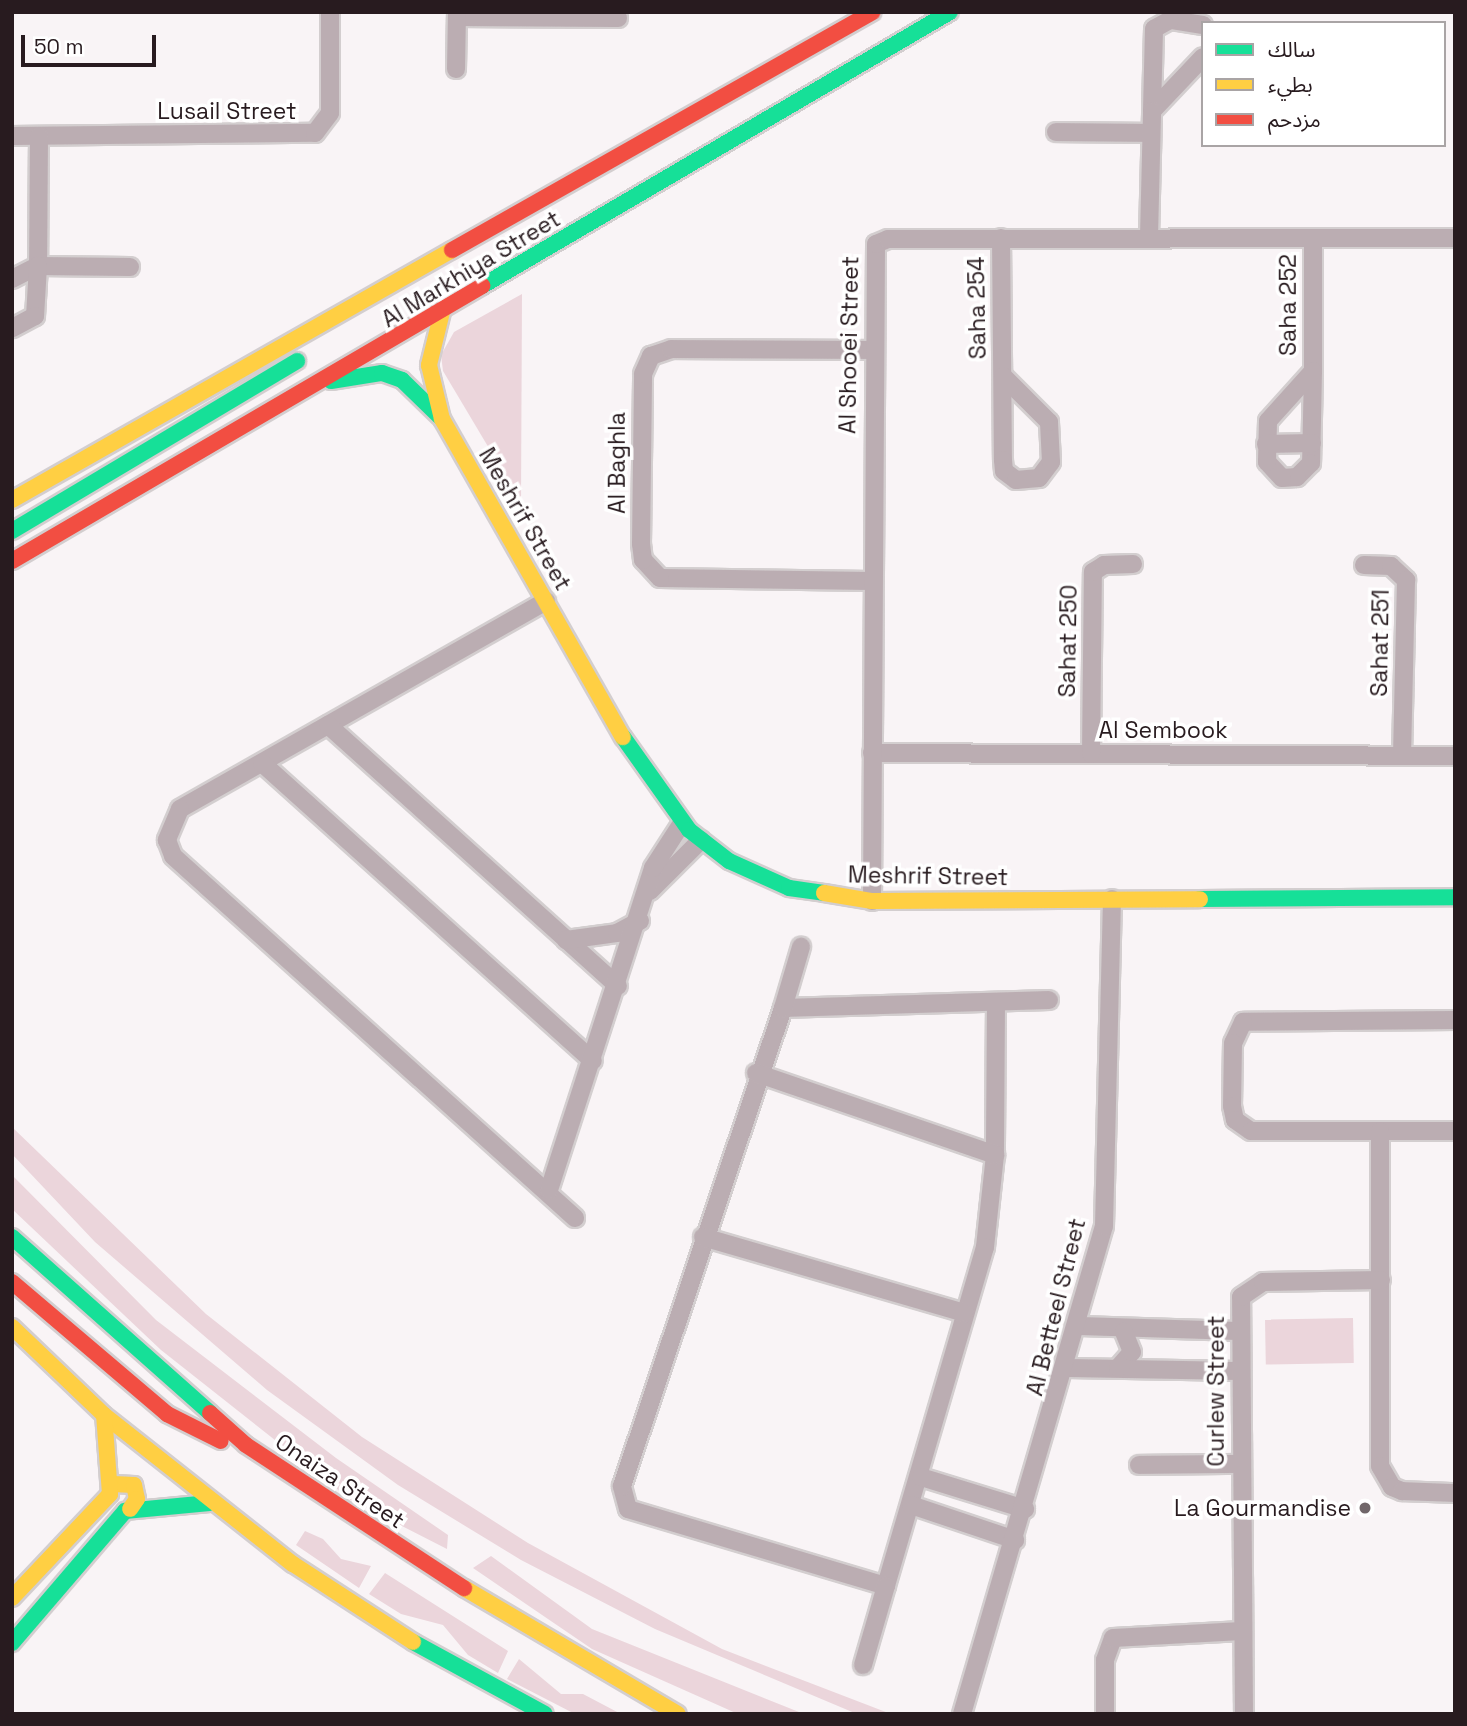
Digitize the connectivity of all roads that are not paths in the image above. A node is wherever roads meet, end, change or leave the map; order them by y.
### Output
1 (330, 12) edge
2 (872, 12) edge
3 (950, 12) edge
4 (457, 15) edge
5 (618, 18) dead end
6 (1201, 25) edge
7 (1201, 59) edge
8 (456, 69) dead end
9 (1152, 111) junction
10 (1056, 132) dead end
11 (1151, 133) junction
12 (12, 136) edge
13 (39, 136) junction
14 (1149, 237) junction
15 (1001, 238) junction
16 (1455, 238) edge
17 (1313, 239) junction
18 (38, 266) junction
19 (130, 267) dead end
20 (12, 279) edge
21 (378, 298) junction
22 (442, 312) junction
23 (12, 328) edge
24 (872, 350) junction
25 (1313, 372) junction
26 (1003, 376) junction
27 (326, 382) junction
28 (442, 419) junction
29 (1312, 443) junction
30 (1266, 444) junction
31 (12, 500) edge
32 (12, 531) edge
33 (12, 561) edge
34 (1133, 564) dead end
35 (1364, 565) dead end
36 (871, 581) junction
37 (546, 601) junction
38 (328, 725) junction
39 (872, 753) junction
40 (1091, 754) junction
41 (1402, 755) junction
42 (1455, 756) edge
43 (262, 763) junction
44 (682, 823) junction
45 (701, 840) junction
46 (650, 891) junction
47 (1455, 897) edge
48 (1112, 899) junction
49 (872, 901) junction
50 (640, 921) junction
51 (566, 940) junction
52 (801, 947) dead end
53 (618, 986) junction
54 (1049, 1000) dead end
55 (996, 1002) junction
56 (783, 1008) junction
57 (1455, 1020) edge
58 (593, 1061) junction
59 (756, 1073) junction
60 (1455, 1131) edge
61 (1380, 1132) junction
62 (995, 1155) junction
63 (550, 1190) junction
64 (575, 1218) dead end
65 (12, 1237) edge
66 (703, 1237) junction
67 (1381, 1280) junction
68 (12, 1282) edge
69 (964, 1313) junction
70 (1080, 1326) junction
71 (12, 1327) edge
72 (1238, 1331) junction
73 (1124, 1332) junction
74 (1068, 1368) junction
75 (1118, 1368) junction
76 (1239, 1371) junction
77 (104, 1415) junction
78 (246, 1445) junction
79 (1241, 1464) junction
80 (1139, 1465) dead end
81 (921, 1476) junction
82 (113, 1484) junction
83 (1455, 1493) edge
84 (210, 1503) junction
85 (911, 1505) junction
86 (130, 1509) junction
87 (1025, 1509) junction
88 (1015, 1540) junction
89 (886, 1586) junction
90 (12, 1598) edge
91 (1242, 1631) junction
92 (12, 1643) edge
93 (863, 1665) dead end
94 (545, 1714) edge
95 (678, 1714) edge
96 (962, 1714) edge
97 (1105, 1714) edge
98 (1244, 1714) edge

1 - 13 street, Lusail Street
2 - 21 main road, Al Markhiya Street
3 - 22 main road, Al Markhiya Street
4 - 5 street
4 - 8 street
6 - 9 street
7 - 9 street
9 - 11 street
10 - 11 street
11 - 14 street
12 - 13 street, Lusail Street
13 - 18 street
14 - 15 street, Al Shooei Street
14 - 17 street, Al Shooei Street
15 - 24 street, Al Shooei Street
15 - 26 street, Saha 254
16 - 17 street, Al Shooei Street
17 - 25 street, Saha 252
18 - 19 street
18 - 20 street
18 - 23 street
21 - 31 main road, Al Markhiya Street
21 - 32 main road
22 - 27 main road, Al Markhiya Street
22 - 28 main road, Meshrif Street
24 - 36 street, Al Shooei Street
24 - 36 street, Al Baghla
25 - 29 street, Saha 252
25 - 30 street, Saha 252
26 - 26 street, Saha 254
27 - 28 main road, Meshrif Street
27 - 33 main road, Al Markhiya Street
28 - 37 main road, Meshrif Street
29 - 30 street
29 - 30 street, Saha 252
34 - 40 street, Sahat 250
35 - 41 street, Sahat 251
36 - 39 street, Al Shooei Street
37 - 38 street
37 - 44 main road, Meshrif Street
38 - 43 street
38 - 51 street
39 - 40 street, Al Sembook
39 - 49 street, Al Shooei Street
40 - 41 street, Al Sembook
41 - 42 street, Al Sembook
43 - 58 street
43 - 63 street
44 - 45 main road, Meshrif Street
44 - 46 street
45 - 46 street
45 - 49 main road, Meshrif Street
46 - 50 street
47 - 48 main road, Meshrif Street
48 - 49 main road, Meshrif Street
48 - 70 street, Al Betteel Street
50 - 51 street
50 - 53 street
51 - 53 street
52 - 56 street
53 - 58 street
54 - 55 street
55 - 56 street
55 - 62 street
56 - 59 street
57 - 61 street
58 - 63 street
59 - 62 street
59 - 66 street
60 - 61 street
61 - 67 street
62 - 69 street
63 - 64 street
65 - 78 main road, Onaiza Street
66 - 69 street
66 - 89 street
67 - 72 street, Curlew Street
67 - 83 street
68 - 78 main road
69 - 81 street
70 - 73 street
70 - 74 street, Al Betteel Street
71 - 77 main road
72 - 73 street
72 - 76 street, Curlew Street
73 - 75 street
74 - 75 street
74 - 87 street, Al Betteel Street
75 - 76 street
76 - 79 street, Curlew Street
77 - 82 main road
77 - 84 main road
78 - 95 main road, Onaiza Street
79 - 80 street
79 - 91 street, Curlew Street
81 - 85 street
81 - 87 street
82 - 86 main road
82 - 90 main road
84 - 86 main road
84 - 94 main road
85 - 88 street
85 - 89 street
86 - 92 main road
87 - 88 street, Al Betteel Street
88 - 96 street, Al Betteel Street
89 - 93 street
91 - 97 street
91 - 98 street, Curlew Street

